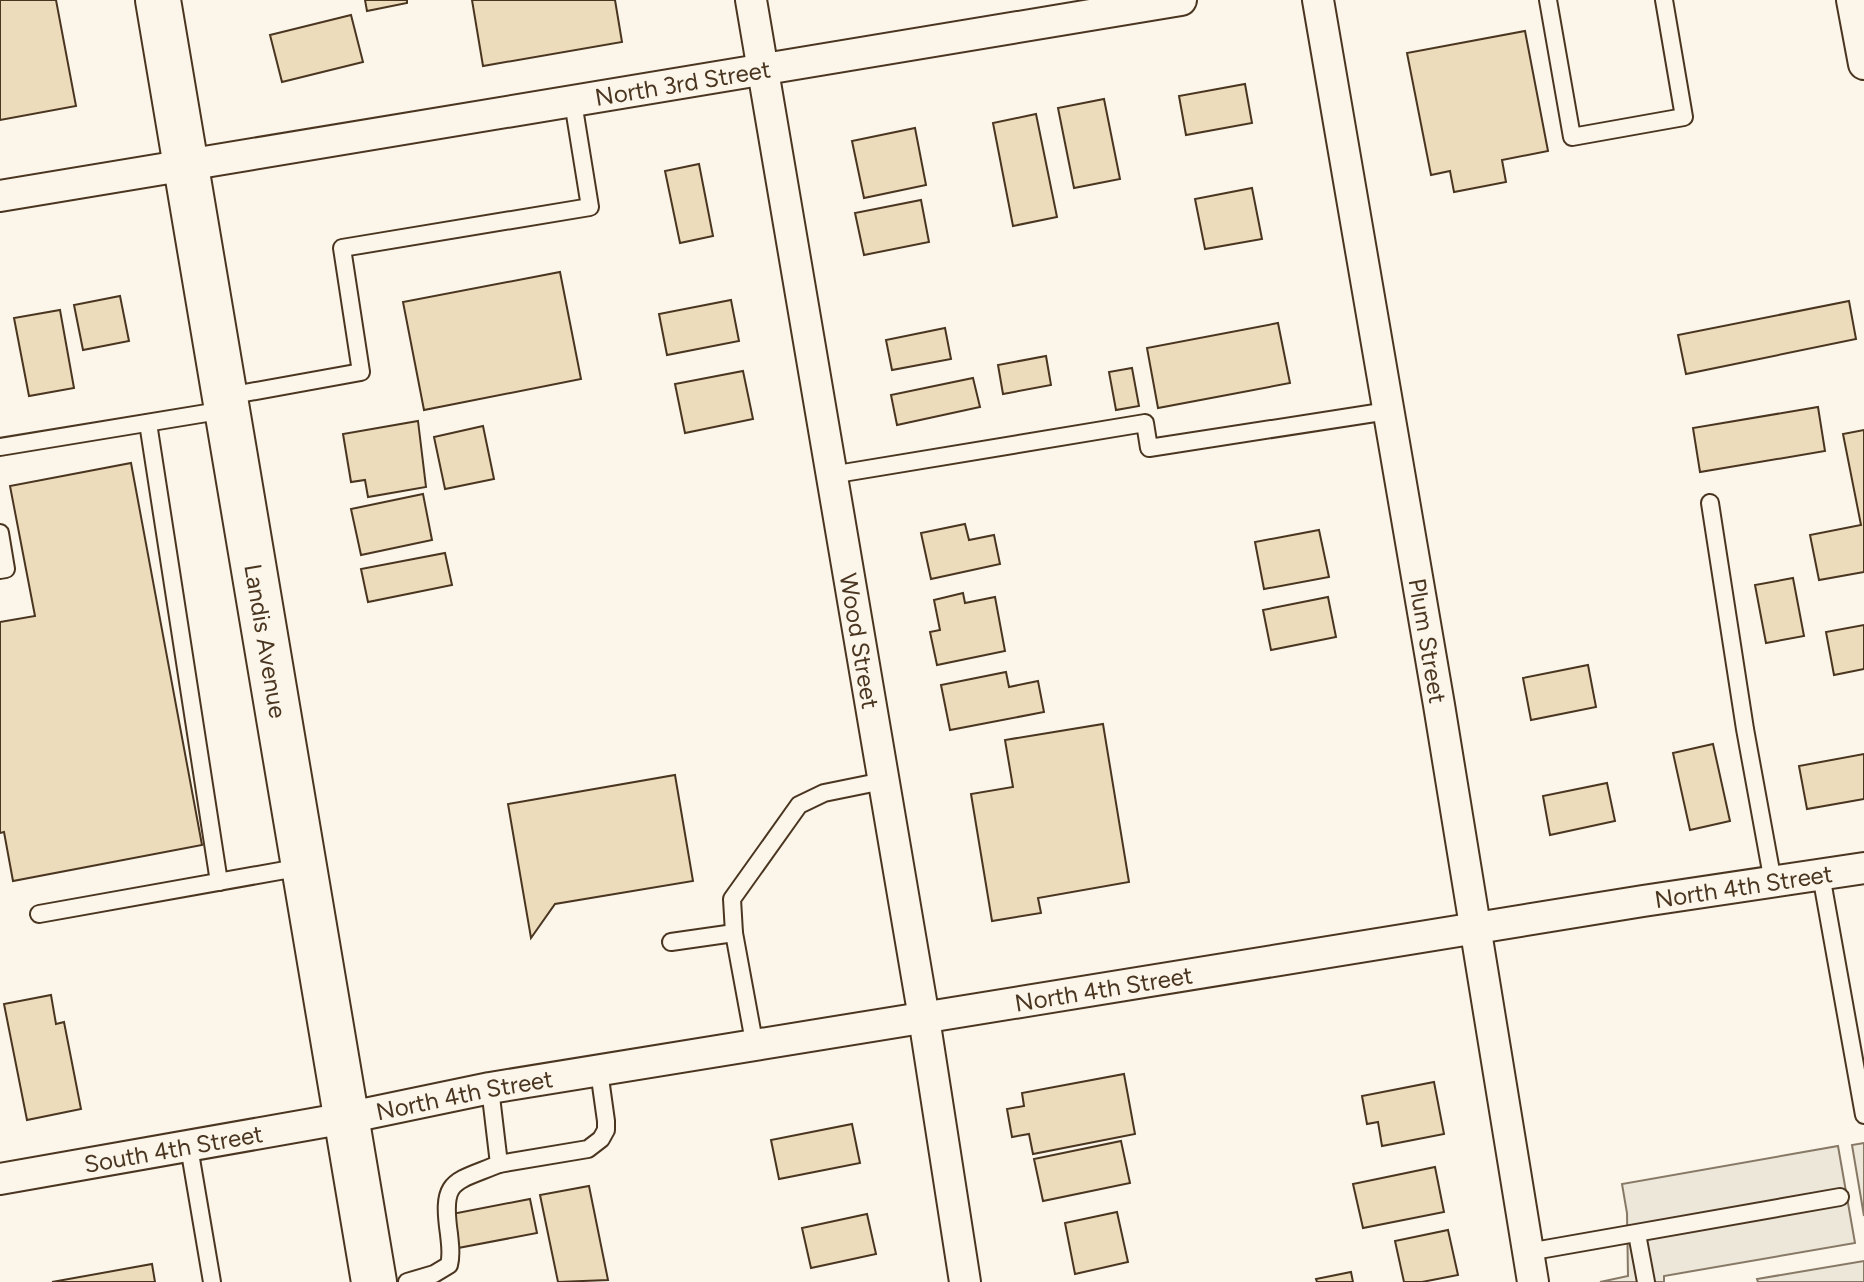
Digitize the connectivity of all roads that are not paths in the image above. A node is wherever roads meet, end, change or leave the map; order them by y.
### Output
1 (158, 0) edge
2 (751, 0) edge
3 (1181, 0) edge
4 (1318, 0) edge
5 (1548, 0) edge
6 (1664, 0) edge
7 (1852, 0) edge
8 (1864, 64) edge
9 (763, 71) junction
10 (573, 102) junction
11 (186, 165) junction
12 (0, 196) edge
13 (226, 403) junction
14 (1388, 411) junction
15 (148, 423) junction
16 (0, 447) edge
17 (831, 475) junction
18 (1710, 503) dead end
19 (0, 533) edge
20 (0, 570) edge
21 (883, 781) junction
22 (304, 867) junction
23 (1864, 868) edge
24 (1821, 875) junction
25 (219, 882) junction
26 (1773, 882) junction
27 (39, 914) dead end
28 (1475, 930) junction
29 (734, 933) junction
30 (671, 942) dead end
31 (924, 1018) junction
32 (755, 1047) junction
33 (599, 1071) junction
34 (490, 1088) junction
35 (1864, 1115) edge
36 (346, 1118) junction
37 (189, 1147) junction
38 (499, 1164) junction
39 (0, 1179) edge
40 (1840, 1197) dead end
41 (1637, 1234) junction
42 (1528, 1252) junction
43 (212, 1282) edge
44 (374, 1282) edge
45 (407, 1282) edge
46 (965, 1282) edge
47 (1533, 1282) edge
48 (1646, 1282) edge

1 - 11 main road, Landis Avenue
2 - 9 street, Wood Street
3 - 9 street, North 3rd Street
4 - 14 street, Plum Street
5 - 6 lane
7 - 8 street
9 - 10 street, North 3rd Street
9 - 17 street, Wood Street
10 - 11 street, North 3rd Street
10 - 13 lane
11 - 12 street, North 3rd Street
11 - 13 main road, Landis Avenue
13 - 15 lane
13 - 22 main road, Landis Avenue
14 - 17 lane
14 - 28 street, Plum Street
15 - 16 lane
15 - 25 lane
17 - 21 street, Wood Street
18 - 26 lane
19 - 20 lane
21 - 29 lane
21 - 31 street, Wood Street
22 - 25 lane
22 - 36 main road, Landis Avenue
23 - 24 street, North 4th Street
24 - 26 street, North 4th Street
24 - 35 lane
25 - 27 lane
26 - 28 street, North 4th Street
28 - 31 street, North 4th Street
28 - 42 street, Plum Street
29 - 30 lane
29 - 32 lane
31 - 32 street, North 4th Street
31 - 46 street, Wood Street
32 - 33 street, North 4th Street
33 - 34 street, North 4th Street
33 - 38 lane
34 - 36 street, North 4th Street
34 - 38 lane
36 - 37 street, South 4th Street
36 - 44 main road, Landis Avenue
37 - 39 street, South 4th Street
37 - 43 lane
38 - 45 lane
40 - 41 lane
41 - 42 lane
41 - 48 lane
42 - 47 street, Plum Street

